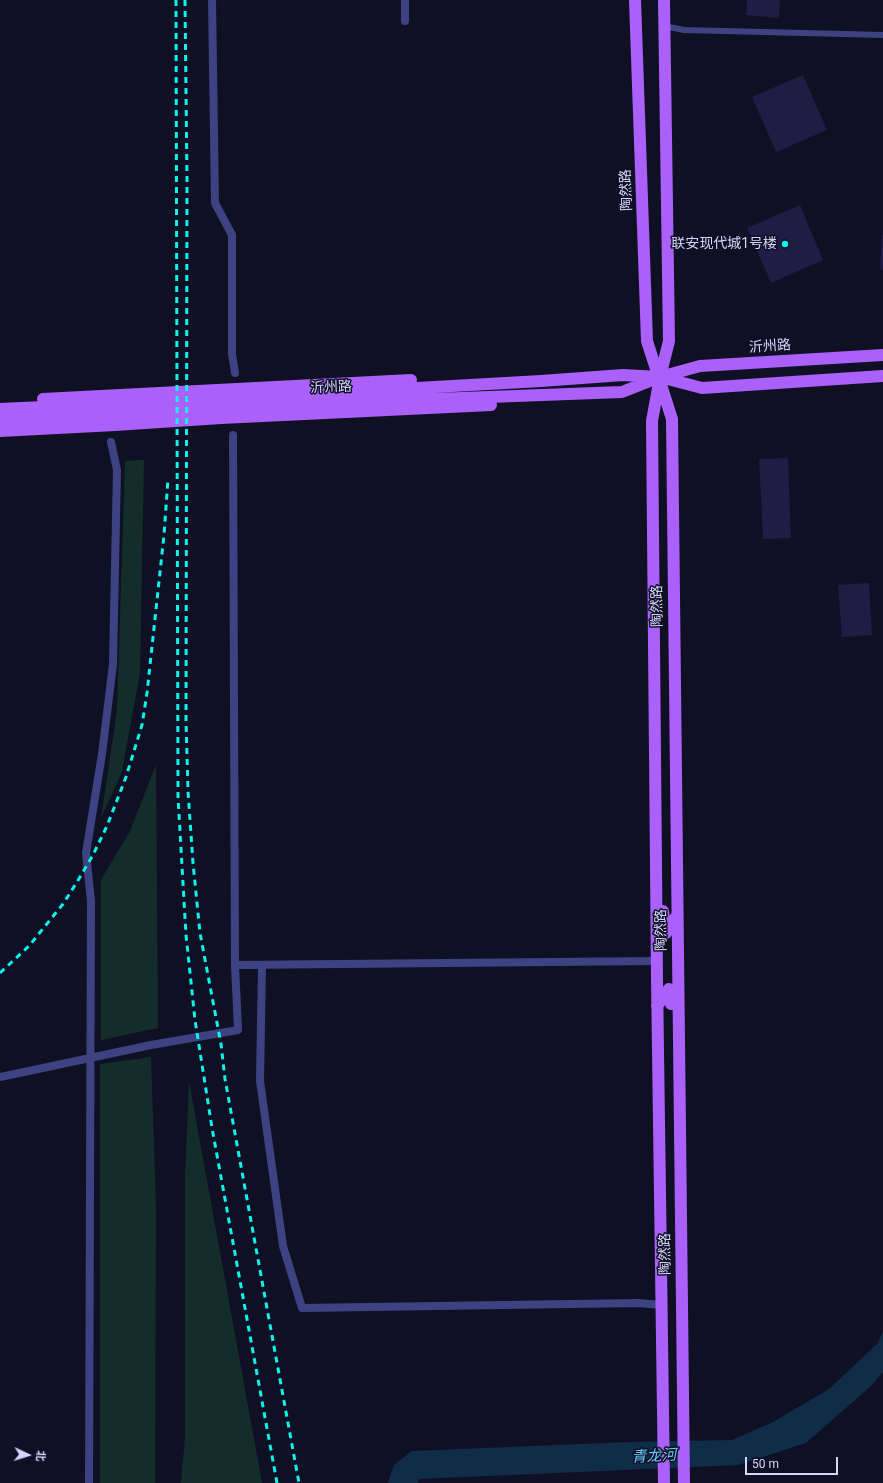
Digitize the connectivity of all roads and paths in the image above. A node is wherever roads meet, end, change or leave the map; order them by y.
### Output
1 (212, 0) edge
2 (405, 0) edge
3 (635, 0) edge
4 (664, 0) edge
5 (405, 21) dead end
6 (664, 26) junction
7 (883, 35) edge
8 (883, 355) edge
9 (235, 373) dead end
10 (883, 376) edge
11 (660, 377) junction
12 (541, 381) junction
13 (538, 395) junction
14 (0, 401) edge
15 (0, 409) edge
16 (0, 420) edge
17 (0, 431) edge
18 (233, 435) dead end
19 (111, 442) dead end
20 (656, 858) junction
21 (676, 917) junction
22 (657, 961) junction
23 (235, 965) junction
24 (262, 965) junction
25 (658, 1006) junction
26 (678, 1049) junction
27 (92, 1057) junction
28 (0, 1077) edge
29 (662, 1305) junction
30 (664, 1478) edge
31 (684, 1478) edge
32 (89, 1483) edge

1 - 9 street
2 - 5 street
3 - 11 main road, 陶然路
4 - 6 main road, 陶然路
6 - 7 lane
6 - 11 main road, 陶然路
8 - 11 main road, 沂州路
10 - 11 main road, 沂州路
11 - 12 main road, 沂州路
11 - 13 main road, 沂州路
11 - 20 main road, 陶然路
11 - 21 main road, 陶然路
12 - 14 main road
12 - 15 main road, 沂州路
13 - 16 main road, 沂州路
13 - 17 main road
18 - 23 street
19 - 27 street
20 - 21 main road
20 - 22 main road, 陶然路
21 - 26 main road, 陶然路
22 - 24 street
22 - 25 main road, 陶然路
23 - 24 street
23 - 27 street
24 - 29 street
25 - 26 main road
25 - 29 main road, 陶然路
26 - 31 main road, 陶然路
27 - 28 street
27 - 32 street
29 - 30 main road, 陶然路

